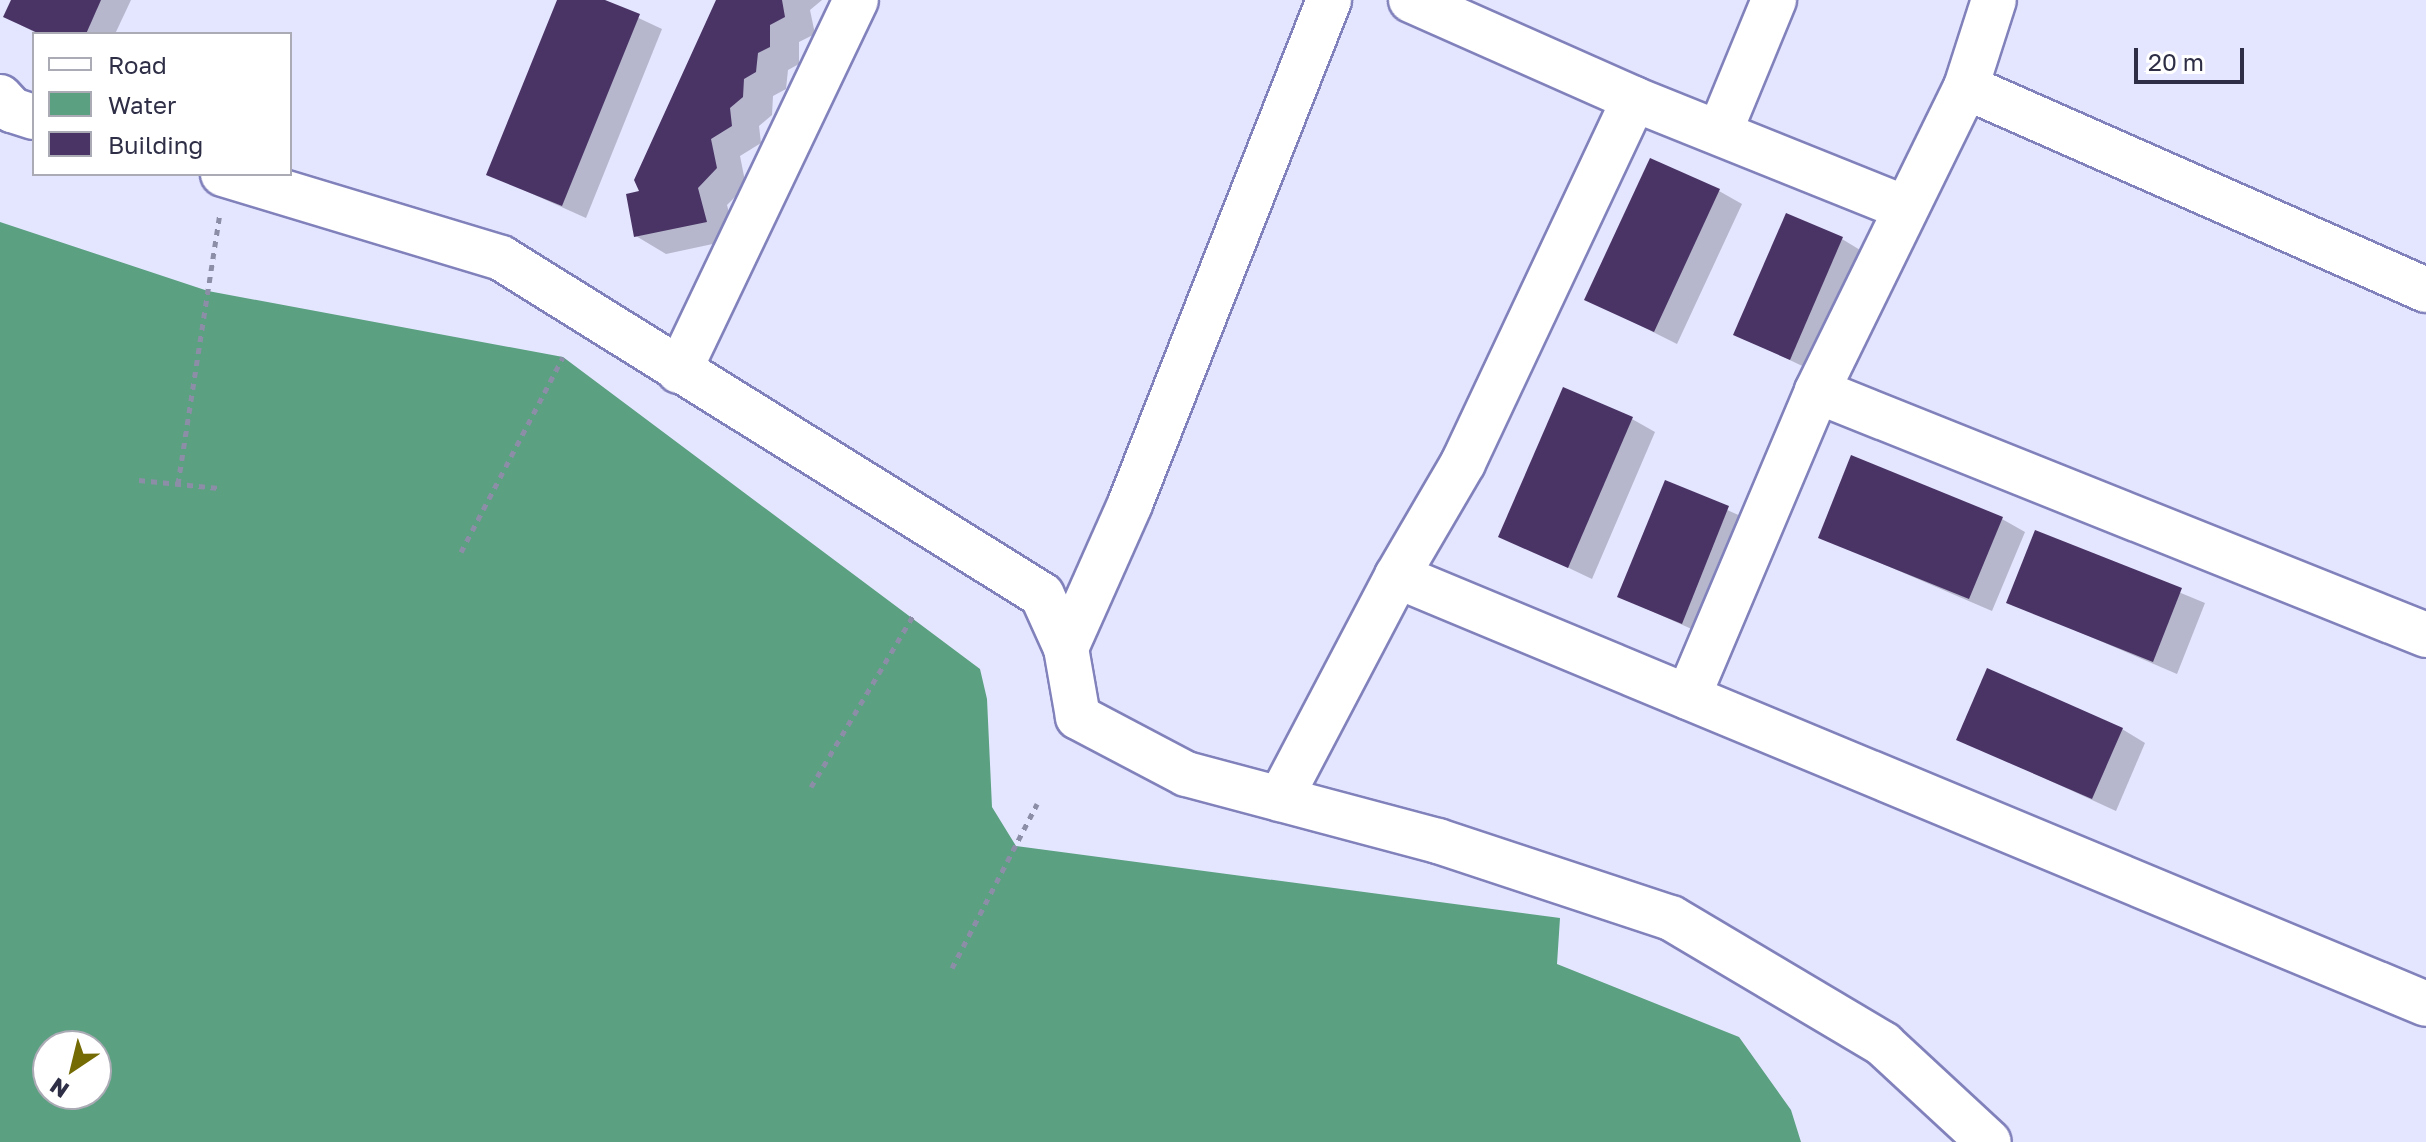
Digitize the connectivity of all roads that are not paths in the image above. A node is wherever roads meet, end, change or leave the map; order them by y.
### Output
1 (856, 0) edge
2 (1329, 0) edge
3 (1411, 0) edge
4 (1774, 0) edge
5 (1994, 0) edge
6 (1966, 87) junction
7 (0, 97) edge
8 (1634, 99) junction
9 (32, 116) edge
10 (1720, 131) junction
11 (222, 191) edge
12 (1905, 208) junction
13 (2426, 290) edge
14 (679, 371) junction
15 (1817, 391) junction
16 (1397, 576) junction
17 (2426, 635) edge
18 (1066, 648) junction
19 (1688, 697) junction
20 (1280, 799) junction
21 (2426, 1004) edge
22 (1989, 1142) edge

1 - 14 street
2 - 18 street
3 - 8 street
4 - 10 street
5 - 6 street
6 - 12 street
6 - 13 street
7 - 9 street
8 - 10 street
8 - 16 street
10 - 12 street
11 - 14 street
12 - 15 street
14 - 18 street
15 - 17 street
15 - 19 street
16 - 19 street
16 - 20 street
18 - 20 street
19 - 21 street
20 - 22 street

